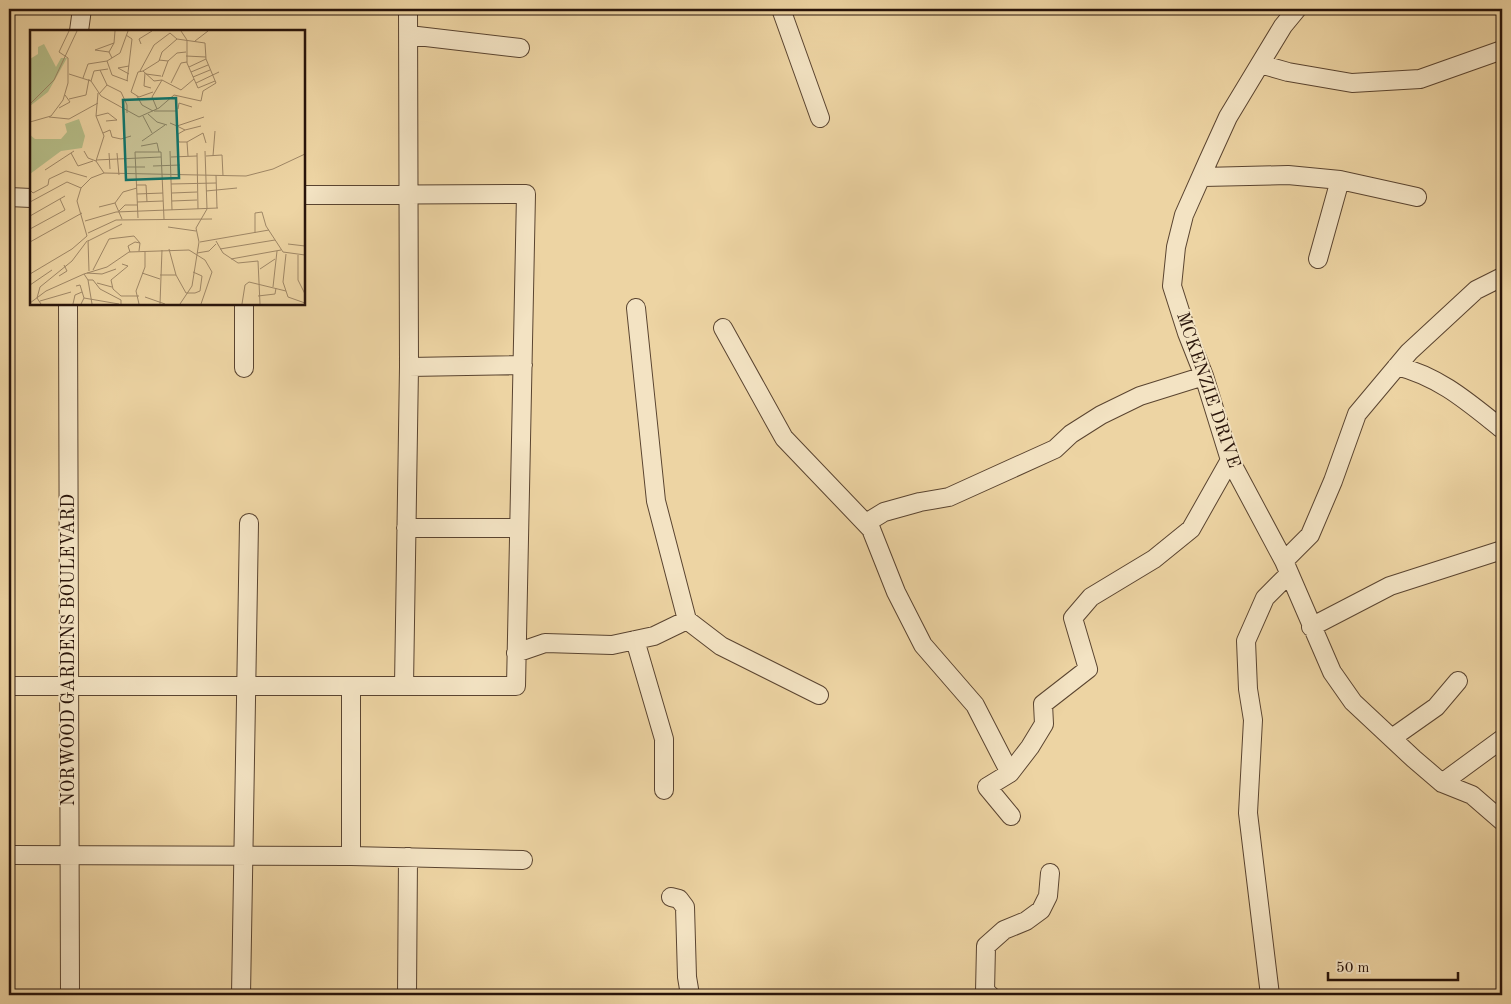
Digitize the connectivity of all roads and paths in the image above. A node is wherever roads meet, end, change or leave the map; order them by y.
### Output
1 (82, 9) edge
2 (408, 9) edge
3 (781, 9) edge
4 (1297, 9) edge
5 (79, 30) edge
6 (409, 35) junction
7 (520, 48) dead end
8 (1502, 50) edge
9 (1260, 64) junction
10 (820, 118) dead end
11 (1202, 177) junction
12 (1340, 180) junction
13 (410, 194) junction
14 (305, 195) edge
15 (9, 197) edge
16 (1417, 197) dead end
17 (30, 198) edge
18 (1318, 259) dead end
19 (1502, 277) edge
20 (68, 305) edge
21 (244, 305) edge
22 (636, 308) dead end
23 (723, 328) dead end
24 (522, 365) junction
25 (1397, 366) junction
26 (244, 368) dead end
27 (409, 368) junction
28 (1204, 376) junction
29 (1502, 429) edge
30 (1230, 460) junction
31 (249, 523) dead end
32 (866, 523) junction
33 (406, 528) junction
34 (519, 528) junction
35 (1502, 550) edge
36 (1286, 568) junction
37 (687, 620) junction
38 (1311, 627) junction
39 (635, 640) junction
40 (516, 653) junction
41 (1458, 681) dead end
42 (9, 686) edge
43 (69, 686) junction
44 (246, 686) junction
45 (350, 686) junction
46 (404, 686) junction
47 (819, 695) dead end
48 (1392, 738) junction
49 (1502, 739) edge
50 (1010, 773) junction
51 (1442, 782) junction
52 (664, 790) dead end
53 (1011, 816) dead end
54 (1502, 820) edge
55 (9, 855) edge
56 (70, 855) junction
57 (243, 856) junction
58 (351, 856) junction
59 (408, 857) junction
60 (523, 860) dead end
61 (1050, 873) dead end
62 (671, 897) dead end
63 (985, 994) edge
64 (70, 995) edge
65 (241, 995) edge
66 (408, 995) edge
67 (690, 995) edge
68 (1270, 995) edge

1 - 5 street
2 - 6 street
3 - 10 street
4 - 9 street, MCKENZIE DRIVE
6 - 7 street
6 - 13 street
8 - 9 street
9 - 11 street, MCKENZIE DRIVE
11 - 12 street
11 - 28 street, MCKENZIE DRIVE
12 - 16 street
12 - 18 street
13 - 14 street
13 - 24 street
13 - 27 street
15 - 17 street
19 - 25 street
20 - 43 street, NORWOOD GARDENS BOULEVARD
21 - 26 street
22 - 37 street
23 - 32 street
24 - 27 street
24 - 34 street
25 - 29 street
25 - 36 street
27 - 33 street
28 - 30 street, MCKENZIE DRIVE
28 - 32 street
30 - 36 street, MCKENZIE DRIVE
30 - 50 street
31 - 44 street
32 - 50 street
33 - 34 street
33 - 46 street
34 - 40 street
35 - 38 street
36 - 38 street, MCKENZIE DRIVE
36 - 68 street
37 - 39 street
37 - 47 street
38 - 48 street, MCKENZIE DRIVE
39 - 40 street
39 - 52 street
40 - 46 street
41 - 48 street
42 - 43 street
43 - 44 street
43 - 56 street, NORWOOD GARDENS BOULEVARD
44 - 45 street
44 - 57 street
45 - 46 street
45 - 58 street
48 - 51 street, MCKENZIE DRIVE
49 - 51 street
50 - 53 street
51 - 54 street, MCKENZIE DRIVE
55 - 56 street
56 - 57 street
56 - 64 street, NORWOOD GARDENS BOULEVARD
57 - 58 street
57 - 65 street
58 - 59 street
59 - 60 street
59 - 66 street
61 - 63 street
62 - 67 street

